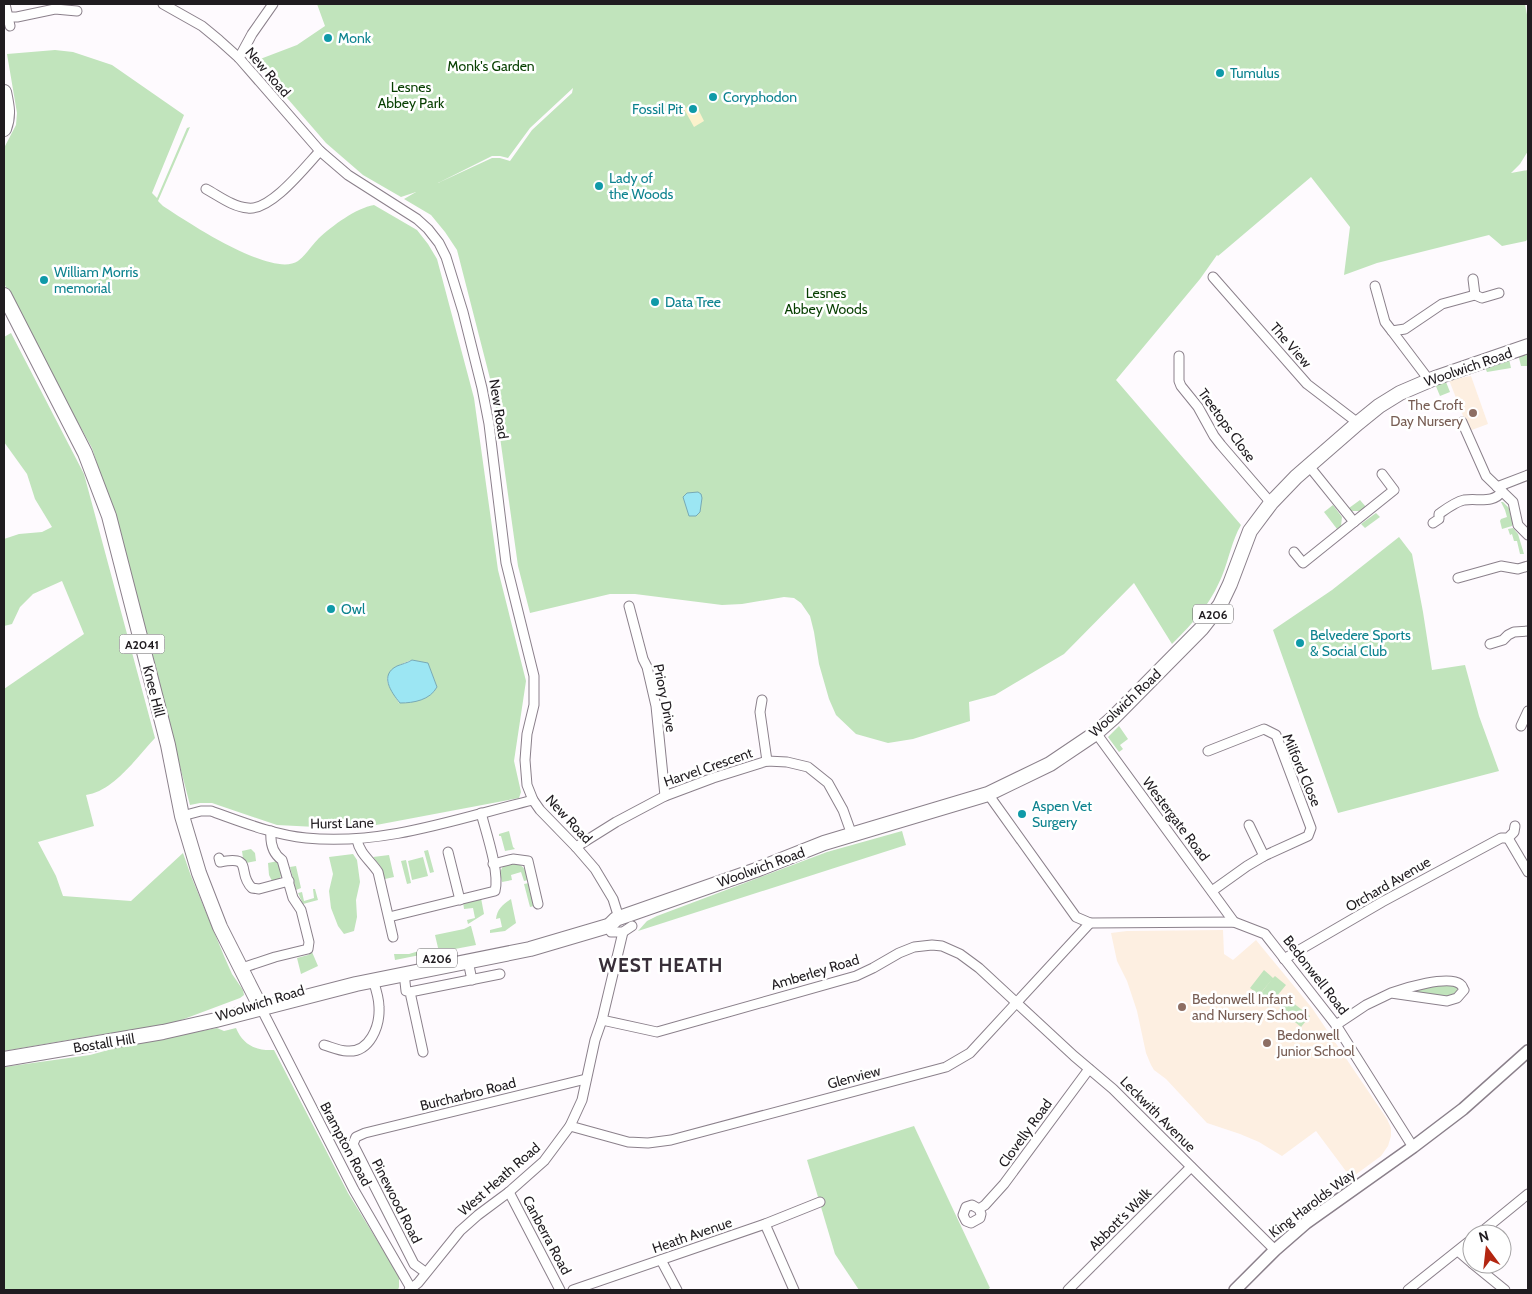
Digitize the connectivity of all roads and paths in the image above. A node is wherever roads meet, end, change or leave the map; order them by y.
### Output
1 (5, 4) edge
2 (163, 4) edge
3 (273, 4) edge
4 (77, 11) dead end
5 (239, 58) junction
6 (4, 94) edge
7 (4, 129) edge
8 (320, 151) junction
9 (206, 189) dead end
10 (1213, 277) dead end
11 (1472, 279) dead end
12 (1375, 286) dead end
13 (1499, 293) dead end
14 (4, 295) edge
15 (1475, 295) junction
16 (8, 313) edge
17 (1392, 331) junction
18 (1528, 346) edge
19 (1179, 356) dead end
20 (1429, 380) junction
21 (1462, 422) dead end
22 (1358, 423) junction
23 (1309, 466) junction
24 (1382, 474) dead end
25 (1528, 475) edge
26 (1500, 489) junction
27 (1271, 503) junction
28 (1354, 522) junction
29 (1433, 523) dead end
30 (1528, 535) edge
31 (1294, 552) dead end
32 (1528, 566) edge
33 (1458, 578) dead end
34 (629, 606) dead end
35 (1528, 631) edge
36 (1490, 644) dead end
37 (762, 700) dead end
38 (1528, 711) edge
39 (1521, 726) dead end
40 (1096, 733) junction
41 (1208, 751) dead end
42 (767, 761) junction
43 (988, 794) junction
44 (665, 796) junction
45 (533, 800) junction
46 (481, 813) junction
47 (182, 816) junction
48 (1249, 825) dead end
49 (1515, 826) dead end
50 (270, 831) junction
51 (852, 834) junction
52 (1508, 838) junction
53 (357, 840) junction
54 (576, 847) junction
55 (448, 852) dead end
56 (1264, 856) junction
57 (219, 858) dead end
58 (493, 864) junction
59 (1528, 872) edge
60 (288, 881) junction
61 (1212, 891) junction
62 (460, 900) junction
63 (538, 904) dead end
64 (388, 917) junction
65 (618, 918) junction
66 (1234, 922) junction
67 (1090, 923) junction
68 (632, 926) dead end
69 (611, 932) dead end
70 (623, 932) junction
71 (393, 937) dead end
72 (1284, 959) junction
73 (468, 961) junction
74 (242, 968) junction
75 (404, 973) junction
76 (500, 974) dead end
77 (374, 980) junction
78 (472, 980) junction
79 (415, 991) junction
80 (1391, 992) junction
81 (1016, 1004) junction
82 (260, 1005) junction
83 (602, 1020) junction
84 (203, 1022) joint
85 (1336, 1025) junction
86 (324, 1045) dead end
87 (423, 1052) dead end
88 (1528, 1052) edge
89 (4, 1059) edge
90 (1088, 1069) junction
91 (586, 1079) junction
92 (570, 1126) junction
93 (356, 1137) joint
94 (1413, 1147) junction
95 (1191, 1167) junction
96 (509, 1192) junction
97 (1528, 1194) edge
98 (820, 1202) dead end
99 (979, 1209) dead end
100 (765, 1224) junction
101 (1491, 1224) edge
102 (1462, 1248) edge
103 (1275, 1250) junction
104 (1458, 1251) junction
105 (1462, 1254) edge
106 (661, 1260) junction
107 (425, 1272) junction
108 (1486, 1274) edge
109 (411, 1290) edge
110 (560, 1290) edge
111 (573, 1290) edge
112 (677, 1290) edge
113 (794, 1290) edge
114 (1068, 1290) edge
115 (1235, 1290) edge
116 (1408, 1290) edge
117 (1505, 1290) edge

1 - 4 street
2 - 5 street, New Road
3 - 5 street
5 - 8 street, New Road
6 - 7 main road
8 - 9 street
8 - 45 street, New Road
10 - 22 street, The View
11 - 15 street
12 - 17 street
13 - 15 street
14 - 16 main road, Knee Hill / A2041
15 - 17 street
16 - 47 main road, Knee Hill / A2041
17 - 20 street
18 - 20 main road, Woolwich Road / A206
19 - 27 street, Treetops Close
20 - 22 main road, Woolwich Road / A206
21 - 26 street
22 - 23 main road, Woolwich Road / A206
23 - 27 main road, Woolwich Road / A206
23 - 28 street
24 - 28 street
25 - 26 street
26 - 29 street
26 - 30 street
27 - 40 main road, Woolwich Road / A206
28 - 31 street
32 - 33 street
34 - 44 street, Priory Drive
35 - 36 street
37 - 42 street
38 - 39 street
40 - 43 main road, Woolwich Road / A206
40 - 61 street, Westergate Road
41 - 56 street, Milford Close
42 - 44 street, Harvel Crescent
42 - 51 street, Harvel Crescent
43 - 51 main road, Woolwich Road / A206
43 - 67 street
44 - 54 street, Harvel Crescent
45 - 46 street, Hurst Lane
45 - 54 street, New Road
46 - 53 street, Hurst Lane
46 - 58 street
47 - 50 street, Hurst Lane
47 - 74 main road, Knee Hill / A2041
48 - 56 street
49 - 52 street
50 - 53 street, Hurst Lane
50 - 60 street
51 - 65 main road, Woolwich Road / A206
52 - 59 street
52 - 72 street, Orchard Avenue
53 - 64 street
54 - 65 street, New Road
55 - 62 street
56 - 61 street, Milford Close
57 - 60 street
58 - 62 street
58 - 63 street
60 - 74 street
61 - 66 street, Westergate Road
62 - 64 street
64 - 71 street
65 - 73 main road, Woolwich Road / A206
65 - 82 main road, Woolwich Road / A206
66 - 67 street, Bedonwell Road
66 - 72 street, Bedonwell Road
67 - 81 street, Glenview
68 - 70 street
69 - 70 street
70 - 83 street, West Heath Road
72 - 85 street, Bedonwell Road
73 - 75 main road, Woolwich Road / A206
73 - 78 street
74 - 82 main road, Knee Hill / A2041
75 - 77 main road, Woolwich Road / A206
75 - 79 street
76 - 78 street
77 - 82 main road, Woolwich Road / A206
77 - 86 street
78 - 79 street
79 - 87 street
80 - 80 street
80 - 85 street
81 - 83 street, Amberley Road
81 - 90 street, Leckwith Avenue
81 - 92 street, Glenview
82 - 84 main road, Woolwich Road / A206
82 - 109 street, Brampton Road
83 - 91 street, West Heath Road
84 - 89 main road, Bostall Hill / A206
85 - 94 street, Bedonwell Road
88 - 94 street
90 - 95 street, Leckwith Avenue
90 - 99 street, Clovelly Road
91 - 92 street, West Heath Road
91 - 93 street, Burcharbro Road
92 - 96 street, West Heath Road
93 - 107 street, Pinewood Road
94 - 103 street, King Harolds Way
95 - 103 street, Leckwith Avenue
95 - 114 street, Abbott's Walk
96 - 107 street, West Heath Road
96 - 110 street, Canberra Road
97 - 101 street
98 - 100 street, Heath Avenue
100 - 106 street, Heath Avenue
100 - 113 street
102 - 104 street
103 - 115 street, King Harolds Way
104 - 105 street
104 - 116 street
106 - 111 street, Heath Avenue
106 - 112 street
107 - 109 street, West Heath Road
108 - 117 street

